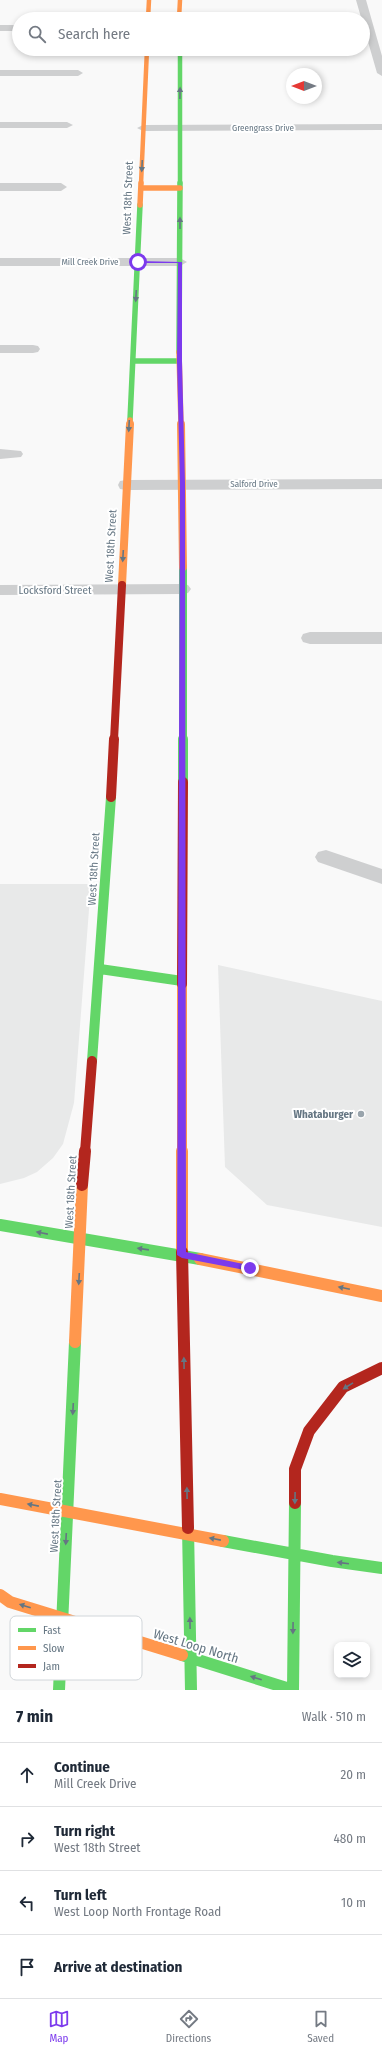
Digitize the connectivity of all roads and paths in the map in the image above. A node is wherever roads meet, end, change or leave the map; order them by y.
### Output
1 (149, 0) edge
2 (180, 0) edge
3 (360, 0) edge
4 (148, 12) edge
5 (180, 12) edge
6 (364, 12) edge
7 (0, 28) edge
8 (12, 28) edge
9 (370, 33) edge
10 (147, 56) edge
11 (180, 56) edge
12 (0, 73) edge
13 (78, 73) dead end
14 (382, 73) edge
15 (0, 125) edge
16 (67, 125) dead end
17 (382, 127) edge
18 (143, 128) junction
19 (179, 128) junction
20 (0, 187) edge
21 (61, 187) dead end
22 (141, 188) junction
23 (180, 188) junction
24 (0, 262) edge
25 (138, 262) junction
26 (180, 262) junction
27 (0, 349) edge
28 (33, 349) dead end
29 (133, 361) junction
30 (179, 361) junction
31 (126, 484) junction
32 (183, 484) junction
33 (382, 484) edge
34 (182, 589) junction
35 (0, 590) edge
36 (121, 590) junction
37 (310, 638) dead end
38 (382, 638) edge
39 (326, 857) dead end
40 (382, 877) edge
41 (100, 969) junction
42 (182, 981) junction
43 (0, 1225) edge
44 (80, 1240) junction
45 (182, 1255) junction
46 (382, 1296) edge
47 (382, 1368) edge
48 (0, 1499) edge
49 (382, 1568) edge
50 (0, 1595) edge
51 (55, 1616) edge
52 (62, 1616) edge
53 (142, 1643) edge
54 (59, 1680) edge
55 (59, 1690) edge
56 (191, 1690) edge
57 (293, 1690) edge

1 - 4 main road
2 - 5 main road
3 - 6 street
7 - 8 street
9 - 14 street
10 - 18 main road, West 18th Street
19 -> 11 main road
12 - 13 street
15 - 16 street
17 - 19 street, Greengrass Drive
18 - 19 street, Greengrass Drive
18 -> 22 main road, West 18th Street
19 - 23 main road
20 - 21 street
22 - 23 main road
22 - 25 main road, West 18th Street
26 -> 23 main road
24 - 25 street, Mill Creek Drive
25 - 26 street, Mill Creek Drive
25 -> 29 main road, West 18th Street
26 - 30 main road
27 - 28 street
29 - 30 main road
29 -> 31 main road, West 18th Street
30 - 32 main road
31 - 32 street, Salford Drive
31 -> 36 main road, West 18th Street
32 - 33 street, Salford Drive
32 - 34 main road
34 - 36 street, Locksford Street
34 - 42 main road
35 - 36 street, Locksford Street
36 - 41 main road, West 18th Street
37 - 38 street
39 - 40 street
41 - 42 main road
41 - 44 main road, West 18th Street
42 - 45 main road
44 -> 43 main road
45 -> 44 main road
44 -> 52 main road, West 18th Street
46 -> 45 main road
56 -> 45 main road
47 -> 57 main road
49 -> 48 main road
51 -> 50 main road, West Loop North
57 -> 53 main road, West Loop North
54 -> 55 main road, West 18th Street

